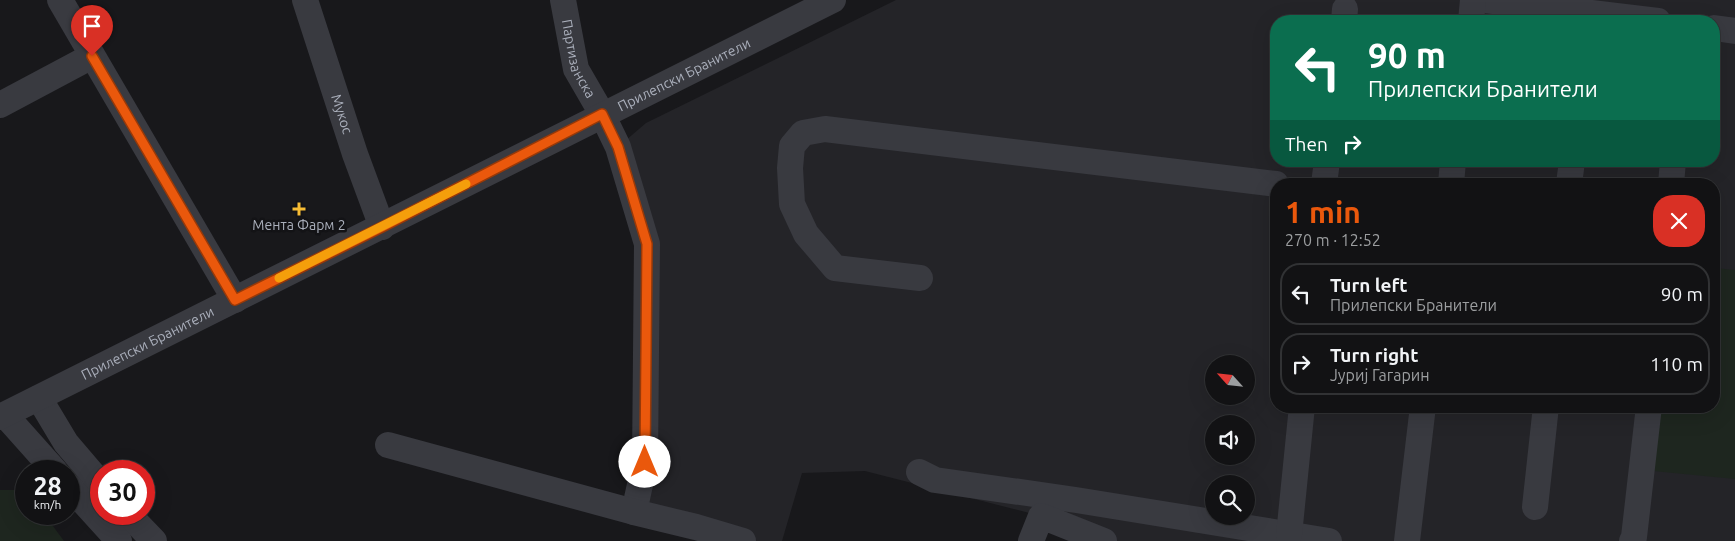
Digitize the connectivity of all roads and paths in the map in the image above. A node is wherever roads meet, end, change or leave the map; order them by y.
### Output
1 (60, 0) edge
2 (305, 0) edge
3 (563, 0) edge
4 (833, 0) edge
5 (1473, 0) edge
6 (1485, 0) edge
7 (1472, 15) edge
8 (1575, 15) edge
9 (1720, 29) edge
10 (1735, 31) edge
11 (92, 56) junction
12 (0, 105) edge
13 (602, 114) junction
14 (1270, 183) edge
15 (382, 227) junction
16 (920, 278) dead end
17 (235, 300) junction
18 (39, 398) junction
19 (1301, 413) edge
20 (1422, 413) edge
21 (1545, 413) edge
22 (1648, 413) edge
23 (3, 416) edge
24 (388, 446) dead end
25 (45, 460) edge
26 (90, 471) edge
27 (919, 472) dead end
28 (80, 498) edge
29 (1535, 507) dead end
30 (634, 512) junction
31 (139, 525) edge
32 (1289, 535) junction
33 (119, 541) edge
34 (154, 541) edge
35 (743, 541) edge
36 (1031, 541) edge
37 (1104, 541) edge
38 (1329, 541) edge
39 (1406, 541) edge
40 (1632, 541) edge

1 - 11 street
2 - 15 street, Мукос
3 - 13 street, Партизанска
4 - 13 street, Прилепски Бранители
5 - 7 street
6 - 8 street
9 - 10 street
11 - 12 street
11 - 17 street
13 - 15 street, Прилепски Бранители
13 - 30 street, Партизанска
14 - 16 street
15 - 17 street, Прилепски Бранители
17 - 18 street, Прилепски Бранители
18 - 23 street, Прилепски Бранители
18 - 26 street
19 - 32 street
20 - 39 street
21 - 29 street
22 - 40 street
23 - 25 street
24 - 30 street
27 - 32 street
28 - 33 street
30 - 35 street
31 - 34 street
32 - 38 street
36 - 37 street

